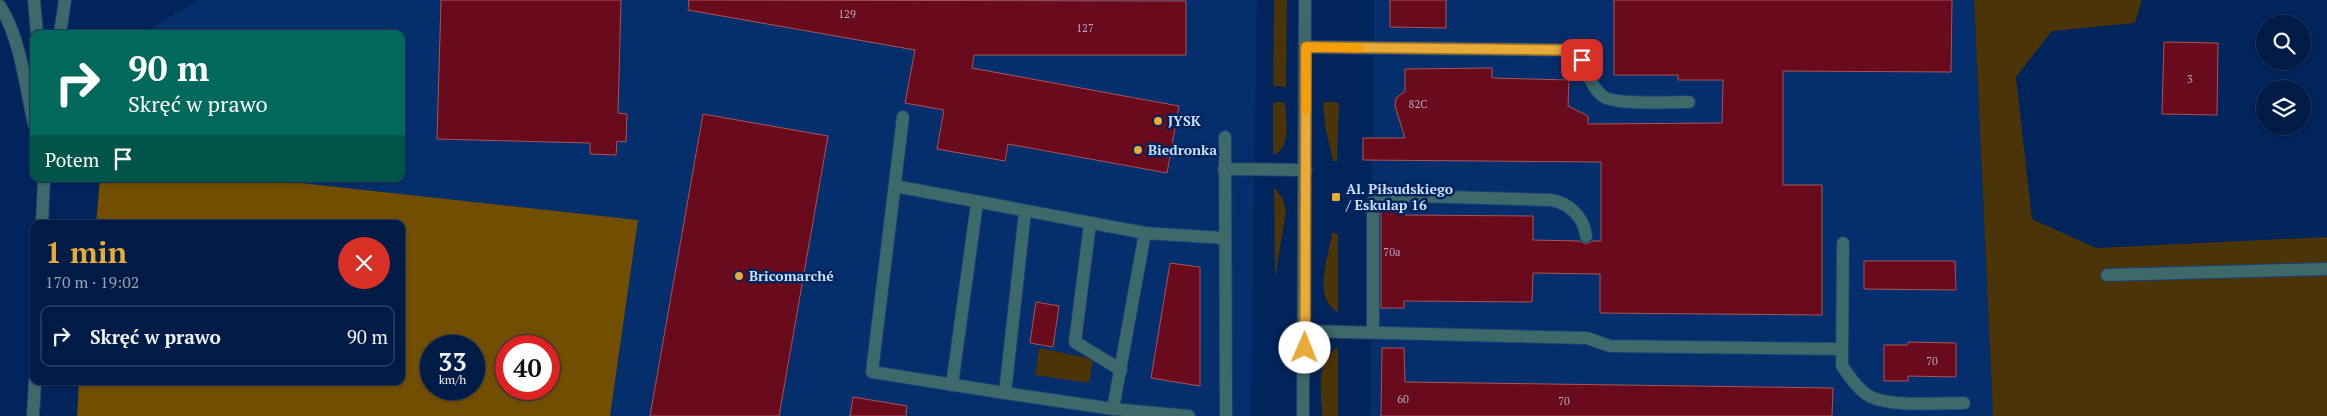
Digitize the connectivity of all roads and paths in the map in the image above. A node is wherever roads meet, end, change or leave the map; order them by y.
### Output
1 (34, 0) edge
2 (65, 0) edge
3 (1305, 0) edge
4 (0, 6) edge
5 (36, 30) edge
6 (61, 30) edge
7 (1306, 47) junction
8 (1689, 102) dead end
9 (30, 106) edge
10 (903, 117) dead end
11 (1225, 137) dead end
12 (1224, 169) junction
13 (1306, 170) junction
14 (44, 182) edge
15 (895, 186) junction
16 (977, 203) junction
17 (1025, 212) junction
18 (42, 220) edge
19 (1090, 224) junction
20 (1145, 233) junction
21 (1586, 236) dead end
22 (1224, 238) junction
23 (1843, 243) dead end
24 (2327, 269) edge
25 (2107, 276) dead end
26 (1305, 331) junction
27 (1373, 332) junction
28 (1842, 349) junction
29 (1120, 370) junction
30 (35, 385) edge
31 (952, 385) junction
32 (1005, 393) junction
33 (1964, 403) dead end
34 (1113, 409) junction
35 (33, 416) edge
36 (1189, 416) edge
37 (1226, 416) edge
38 (1303, 416) edge

1 - 5 street
2 - 6 street
3 - 7 street
4 - 9 street
7 - 8 street
7 - 13 street
10 - 15 street
11 - 12 street
12 - 13 street
12 - 22 street
13 - 26 street
14 - 18 street
15 - 16 street
15 - 31 street
16 - 17 street
16 - 31 street
17 - 19 street
17 - 32 street
19 - 20 street
19 - 29 street
20 - 22 street
20 - 29 street
21 - 27 street
22 - 37 street
23 - 28 street
24 - 25 street
26 - 27 street
26 - 38 street
27 - 28 street
28 - 33 street
29 - 34 street
30 - 35 street
31 - 32 street
32 - 34 street
34 - 36 street

